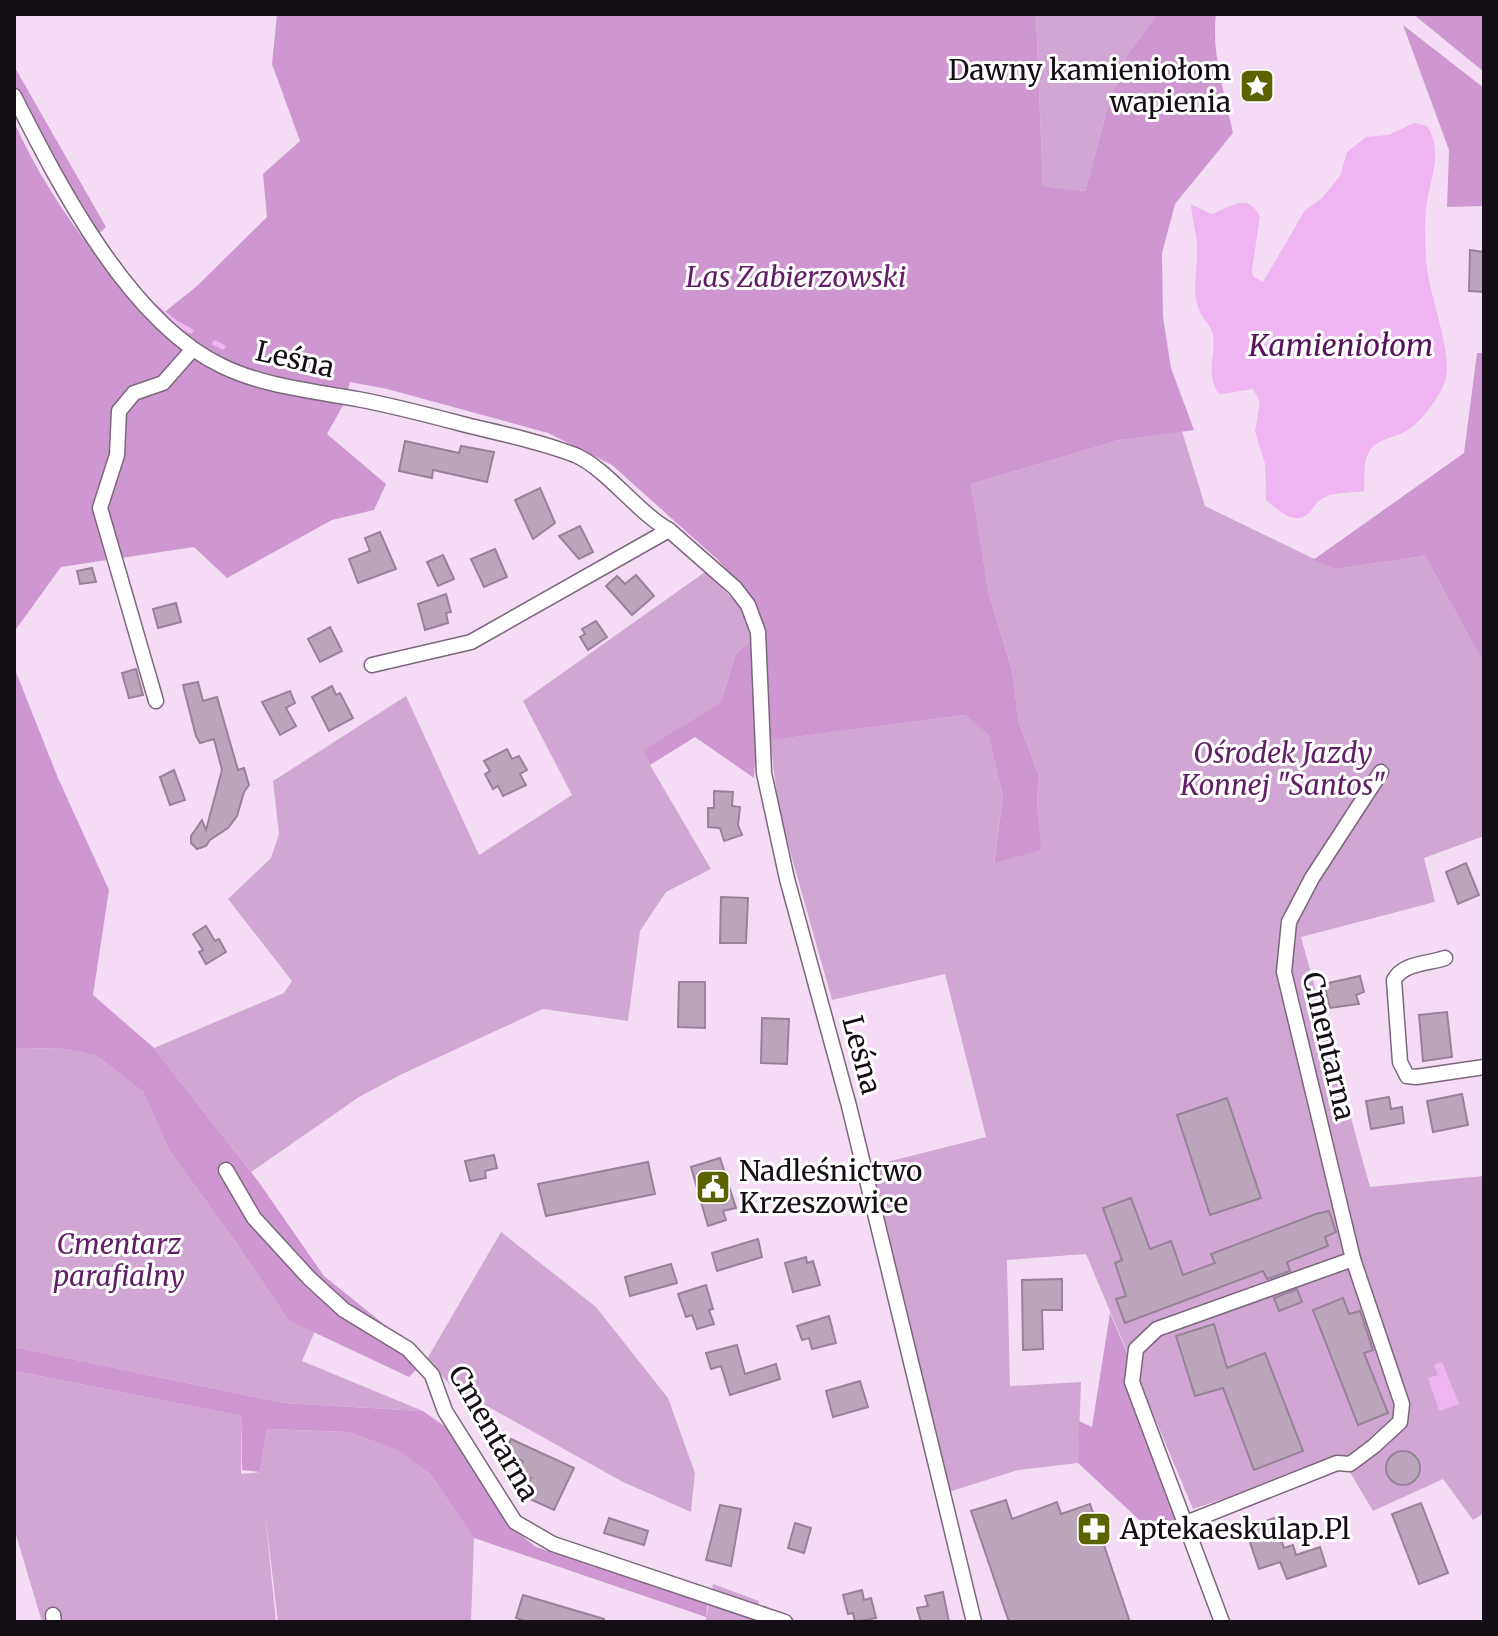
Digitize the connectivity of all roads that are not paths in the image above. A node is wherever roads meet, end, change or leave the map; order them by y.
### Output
1 (14, 96) edge
2 (192, 350) junction
3 (669, 530) junction
4 (372, 665) dead end
5 (156, 701) dead end
6 (1381, 772) dead end
7 (1445, 958) dead end
8 (1484, 1067) edge
9 (226, 1170) dead end
10 (1353, 1259) junction
11 (1186, 1523) junction
12 (785, 1622) edge
13 (974, 1622) edge
14 (1222, 1622) edge

1 - 2 street, Leśna
2 - 3 street, Leśna
2 - 5 street
3 - 4 street
3 - 13 street, Leśna
6 - 10 street, Cmentarna
7 - 8 street
9 - 12 street, Cmentarna
10 - 11 street, Cmentarna
10 - 11 street
11 - 14 street

